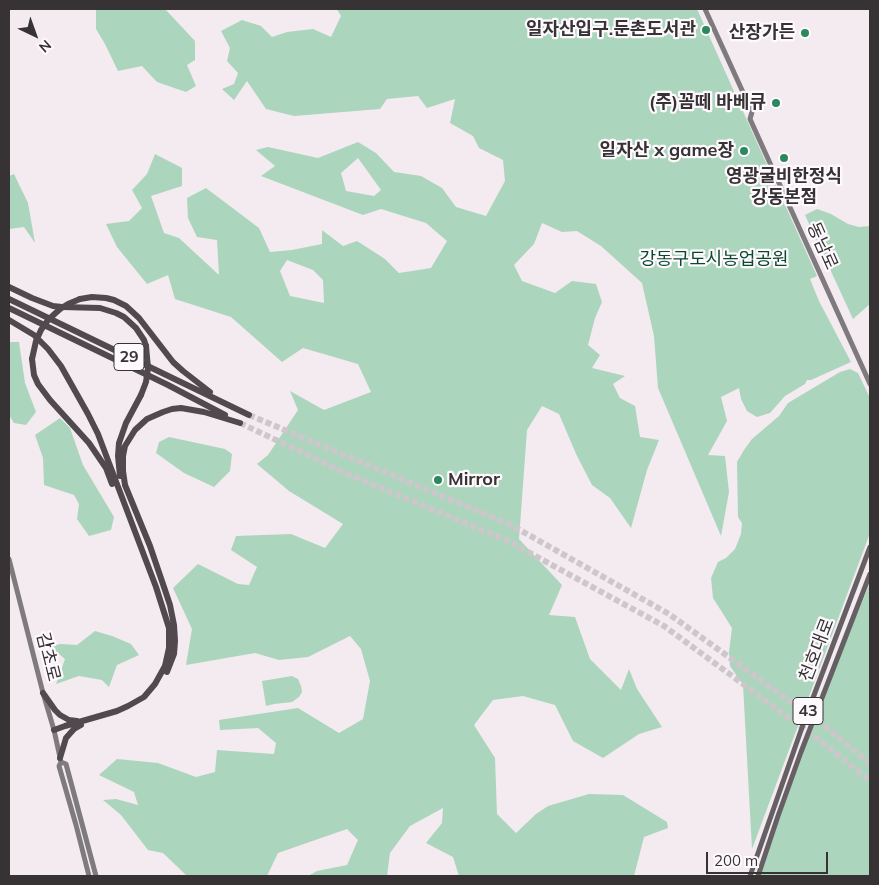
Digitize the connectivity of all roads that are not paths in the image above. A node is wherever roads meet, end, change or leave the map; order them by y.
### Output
1 (705, 9) edge
2 (9, 287) edge
3 (9, 299) edge
4 (9, 308) edge
5 (9, 320) edge
6 (870, 384) edge
7 (221, 401) junction
8 (249, 415) tunnel mouth
9 (870, 548) edge
10 (9, 559) edge
11 (870, 574) edge
12 (161, 603) junction
13 (174, 625) junction
14 (43, 693) junction
15 (81, 723) junction
16 (54, 730) junction
17 (61, 760) junction
18 (79, 824) junction
19 (95, 873) edge
20 (89, 876) edge
21 (750, 876) edge
22 (758, 876) edge

1 - 6 main road, 동남로
2 - 13 highway, bridge
3 - 7 highway, 29
4 - 13 highway, 29
5 - 12 highway
7 - 8 highway, 29
7 - 12 highway, bridge
9 - 21 main road, 천호대로 / 43
10 - 14 main road, 감초로
11 - 22 main road, 천호대로 / 43
12 - 15 highway
13 - 15 highway
14 - 15 highway
14 - 16 main road, 감초로
15 - 16 highway
15 - 17 highway
16 - 17 main road, 감초로
17 - 18 main road, 감초로
18 - 19 main road, 감초로
18 - 20 main road, 감초로

